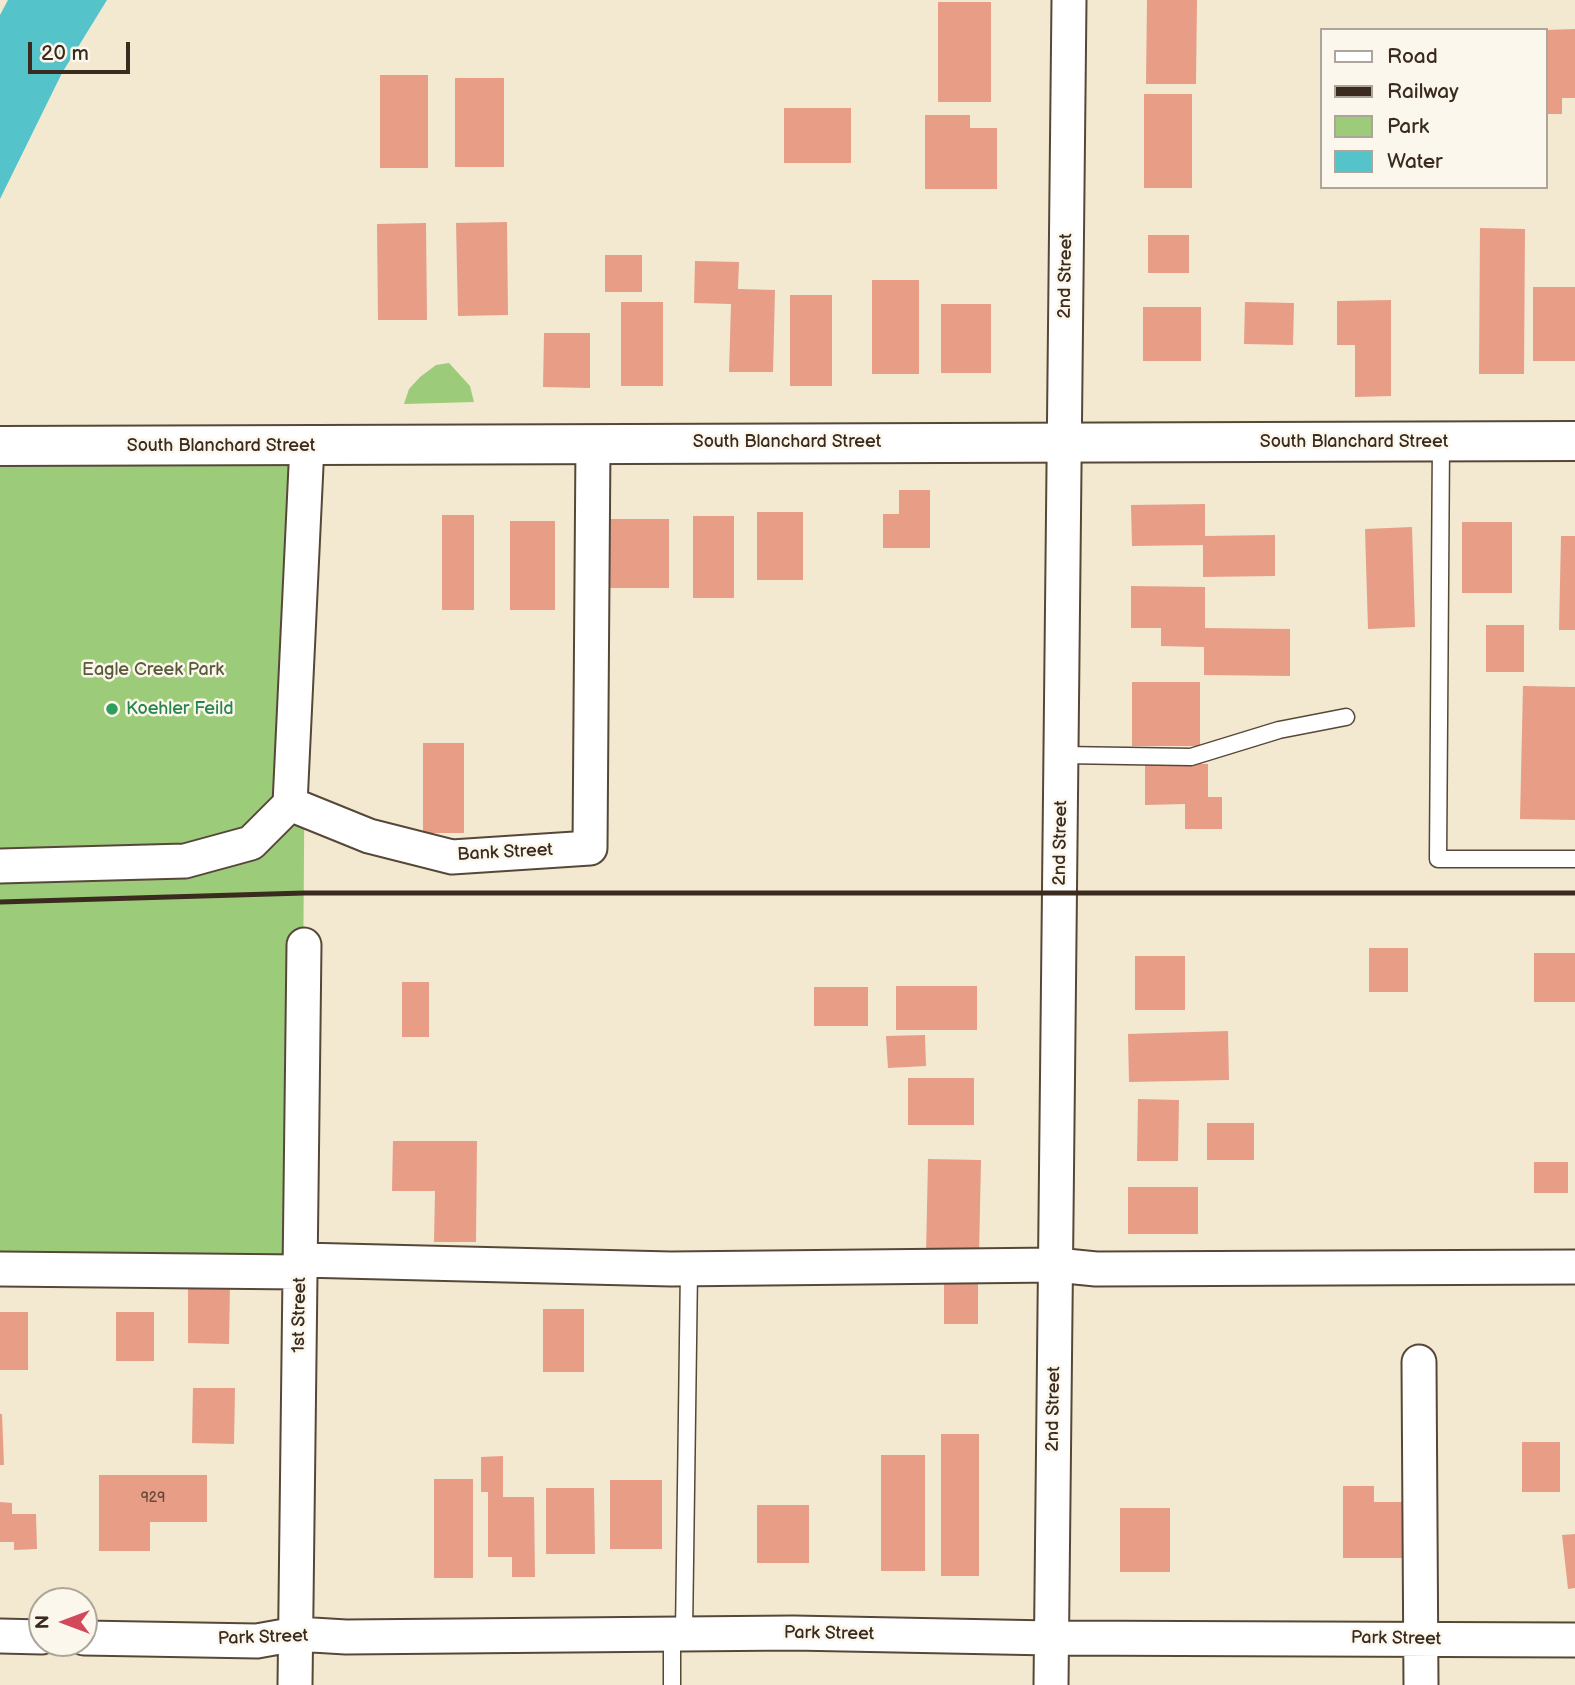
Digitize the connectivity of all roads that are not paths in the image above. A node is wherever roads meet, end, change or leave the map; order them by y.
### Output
1 (1069, 0) edge
2 (1063, 441) junction
3 (1441, 442) junction
4 (1575, 442) edge
5 (593, 443) junction
6 (307, 445) junction
7 (0, 446) edge
8 (1346, 717) dead end
9 (1062, 755) junction
10 (290, 804) junction
11 (1575, 859) edge
12 (0, 866) edge
13 (304, 945) dead end
14 (1056, 1265) junction
15 (300, 1266) junction
16 (1575, 1267) edge
17 (0, 1269) edge
18 (689, 1269) junction
19 (1419, 1362) dead end
20 (296, 1634) junction
21 (678, 1634) junction
22 (0, 1636) edge
23 (28, 1637) edge
24 (98, 1638) edge
25 (1051, 1639) junction
26 (1421, 1639) junction
27 (1575, 1640) edge
28 (295, 1685) edge
29 (672, 1685) edge
30 (1051, 1685) edge
31 (1421, 1685) edge

1 - 2 street, 2nd Street
2 - 3 street, South Blanchard Street
2 - 5 street, South Blanchard Street
2 - 9 street, 2nd Street
3 - 4 street, South Blanchard Street
3 - 11 lane
5 - 6 street, South Blanchard Street
5 - 10 street, Bank Street
6 - 7 street, South Blanchard Street
6 - 10 street
8 - 9 lane
9 - 14 street, 2nd Street
10 - 12 street
13 - 15 street, 1st Street
14 - 16 street
14 - 18 street
14 - 25 street, 2nd Street
15 - 17 street
15 - 18 street
15 - 20 street, 1st Street
18 - 21 lane
19 - 26 street
20 - 21 street, Park Street
20 - 24 street, Park Street
20 - 28 street, 1st Street
21 - 25 street, Park Street
21 - 29 lane
22 - 23 street
25 - 26 street, Park Street
25 - 30 street, 2nd Street
26 - 27 street, Park Street
26 - 31 street

